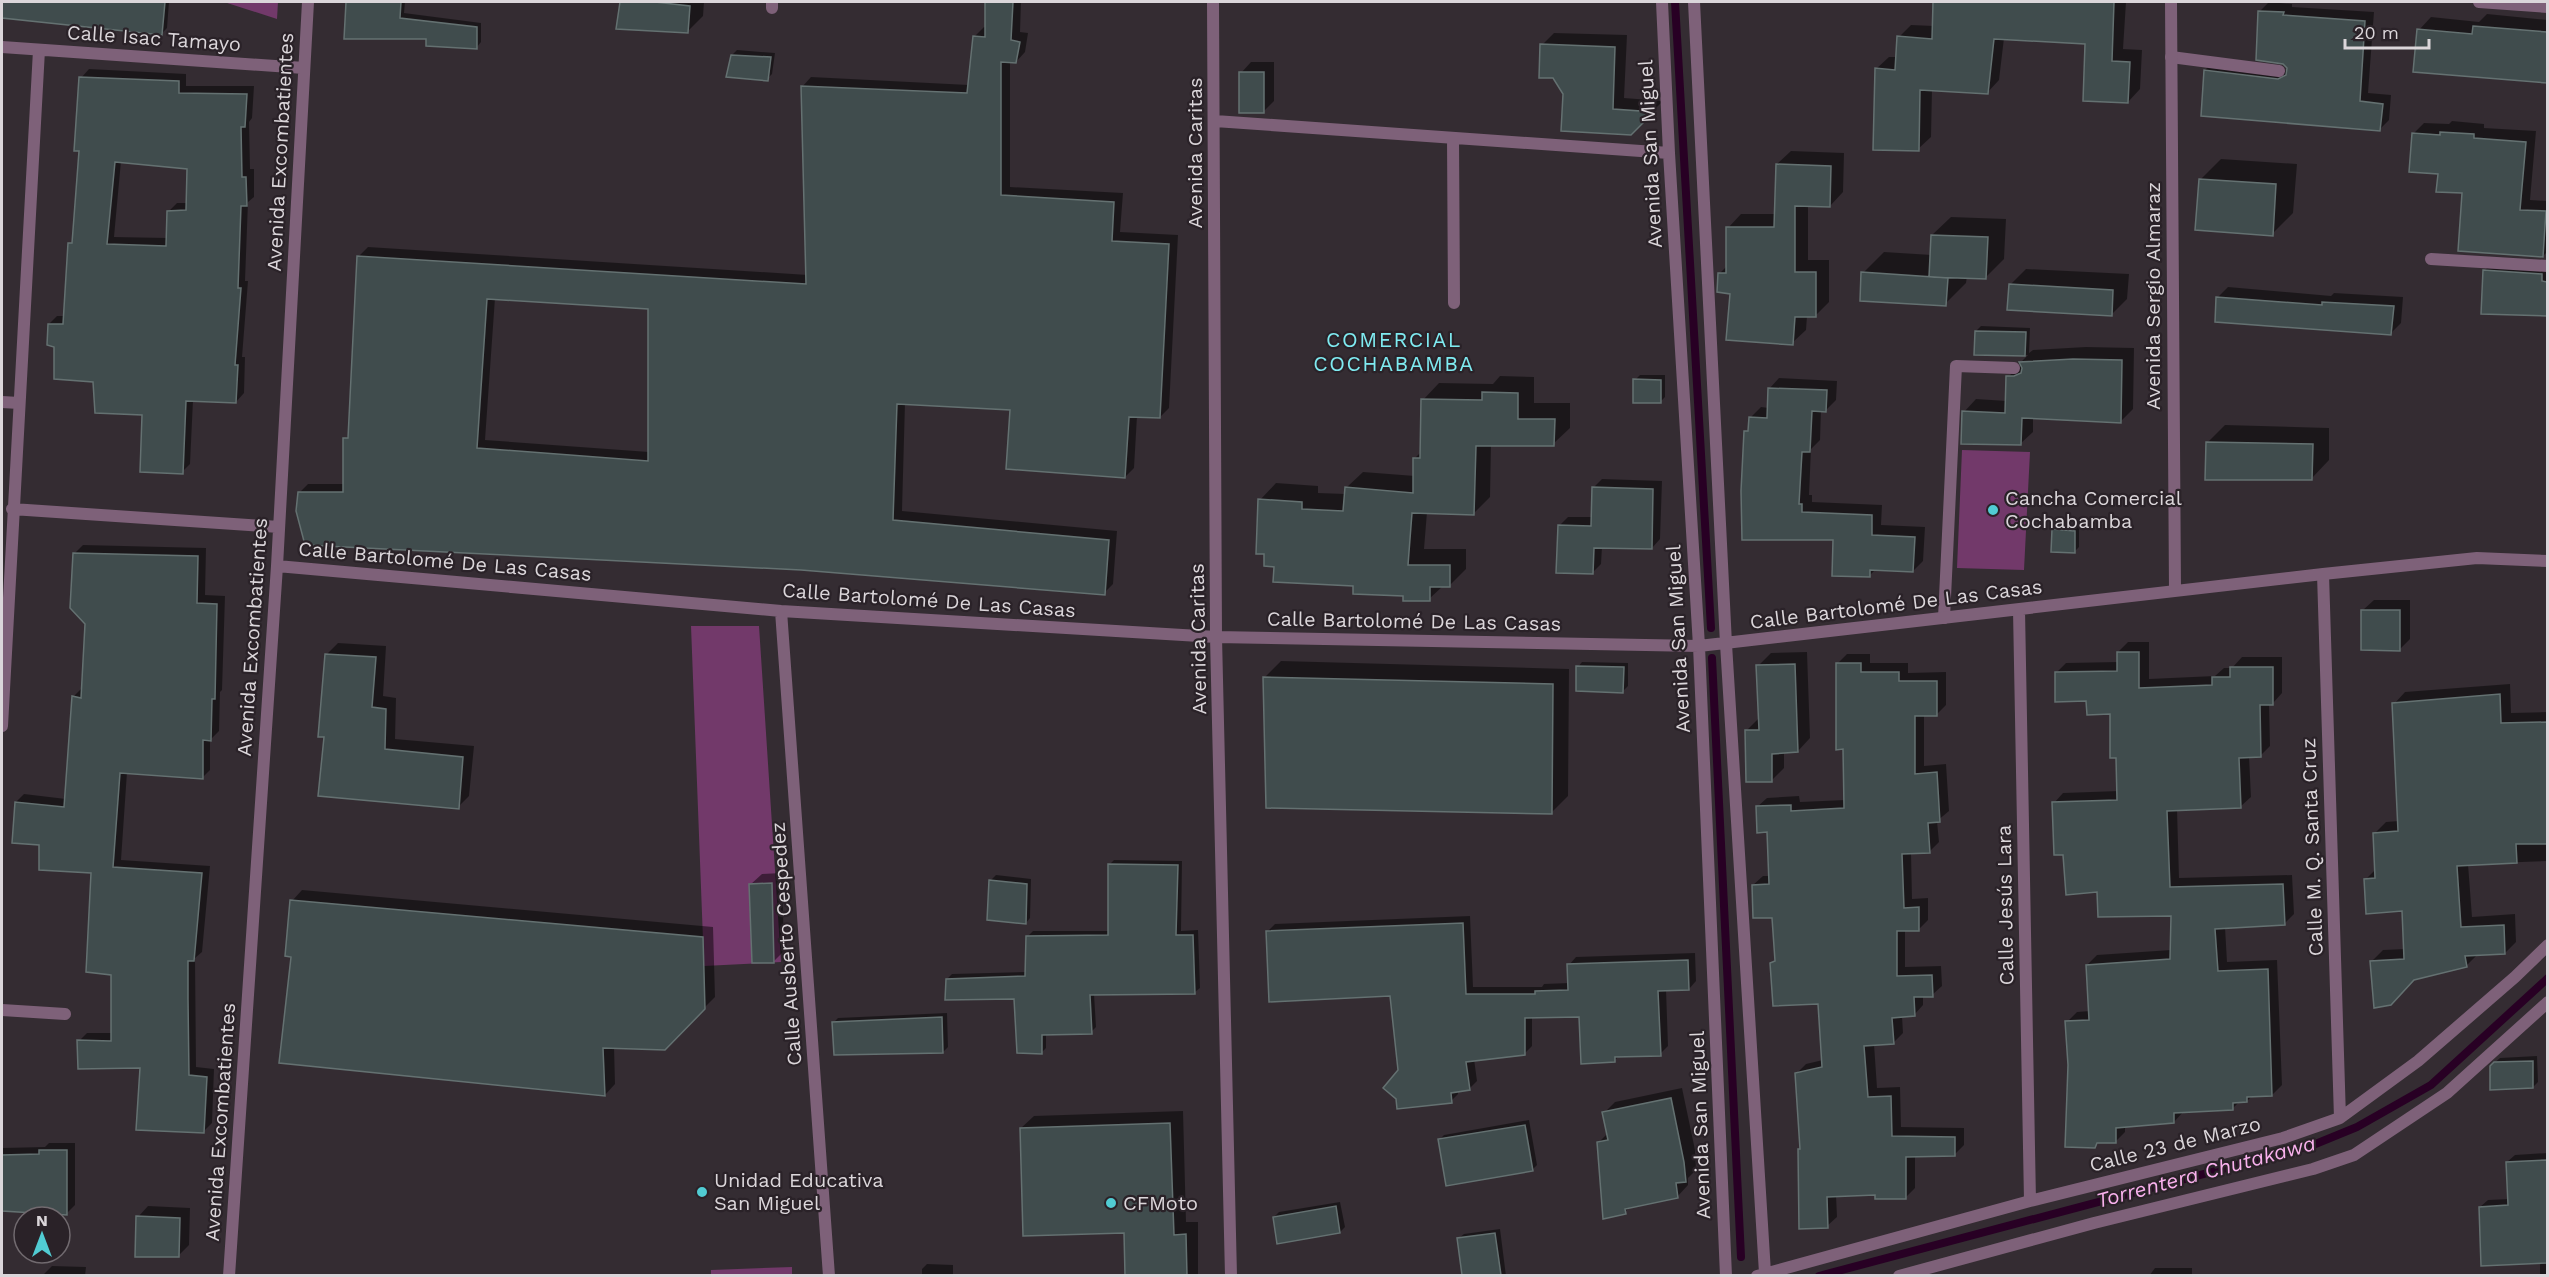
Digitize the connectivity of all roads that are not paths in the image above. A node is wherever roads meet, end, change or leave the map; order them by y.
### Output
1 (308, 2) edge
2 (1213, 2) edge
3 (1662, 2) edge
4 (1694, 2) edge
5 (2170, 2) edge
6 (2479, 2) edge
7 (2547, 7) edge
8 (2, 48) edge
9 (39, 50) junction
10 (2171, 57) junction
11 (304, 68) junction
12 (2279, 71) dead end
13 (1215, 121) junction
14 (1453, 138) junction
15 (1669, 153) junction
16 (2431, 259) dead end
17 (2547, 266) edge
18 (1454, 303) dead end
19 (2014, 368) dead end
20 (2, 402) edge
21 (19, 403) junction
22 (12, 509) junction
23 (279, 527) junction
24 (2547, 561) edge
25 (277, 566) junction
26 (2323, 574) junction
27 (2175, 590) junction
28 (2019, 610) junction
29 (781, 611) junction
30 (1944, 618) junction
31 (1216, 637) junction
32 (1726, 644) junction
33 (1699, 646) junction
34 (3, 653) edge
35 (2, 726) edge
36 (2547, 945) edge
37 (2547, 1002) edge
38 (2, 1011) edge
39 (65, 1014) dead end
40 (2340, 1119) junction
41 (2030, 1201) junction
42 (1761, 1274) edge
43 (229, 1275) edge
44 (829, 1275) edge
45 (1231, 1275) edge
46 (1726, 1275) edge
47 (1899, 1275) edge

1 - 11 street, Avenida Excombatientes
2 - 13 street, Avenida Caritas
3 - 15 street, Avenida San Miguel
4 - 32 street
5 - 10 street, Avenida Sergio Almaraz
6 - 7 street
8 - 9 street, Calle Isac Tamayo
9 - 11 street, Calle Isac Tamayo
9 - 21 street
10 - 12 street
10 - 27 street, Avenida Sergio Almaraz
11 - 23 street, Avenida Excombatientes
13 - 14 street
13 - 31 street, Avenida Caritas
14 - 15 street
14 - 18 street
15 - 33 street, Avenida San Miguel
16 - 17 street
19 - 30 street
20 - 21 street
21 - 22 street
22 - 23 street
22 - 34 street
23 - 25 street, Avenida Excombatientes
24 - 26 street, Calle Bartolomé De Las Casas
25 - 29 street, Calle Bartolomé De Las Casas
25 - 43 street, Avenida Excombatientes
26 - 27 street, Calle Bartolomé De Las Casas
26 - 40 street, Calle M. Q. Santa Cruz
27 - 28 street, Calle Bartolomé De Las Casas
28 - 30 street, Calle Bartolomé De Las Casas
28 - 41 street, Calle Jesús Lara
29 - 31 street, Calle Bartolomé De Las Casas
29 - 44 street, Calle Ausberto Cespedez
30 - 32 street, Calle Bartolomé De Las Casas
31 - 33 street, Calle Bartolomé De Las Casas
31 - 45 street, Avenida Caritas
32 - 33 street, Calle Bartolomé De Las Casas
32 - 42 street
33 - 46 street, Avenida San Miguel
34 - 35 street
36 - 40 street, Calle 23 de Marzo
37 - 47 street
38 - 39 street
40 - 41 street, Calle 23 de Marzo
41 - 42 street, Calle 23 de Marzo

